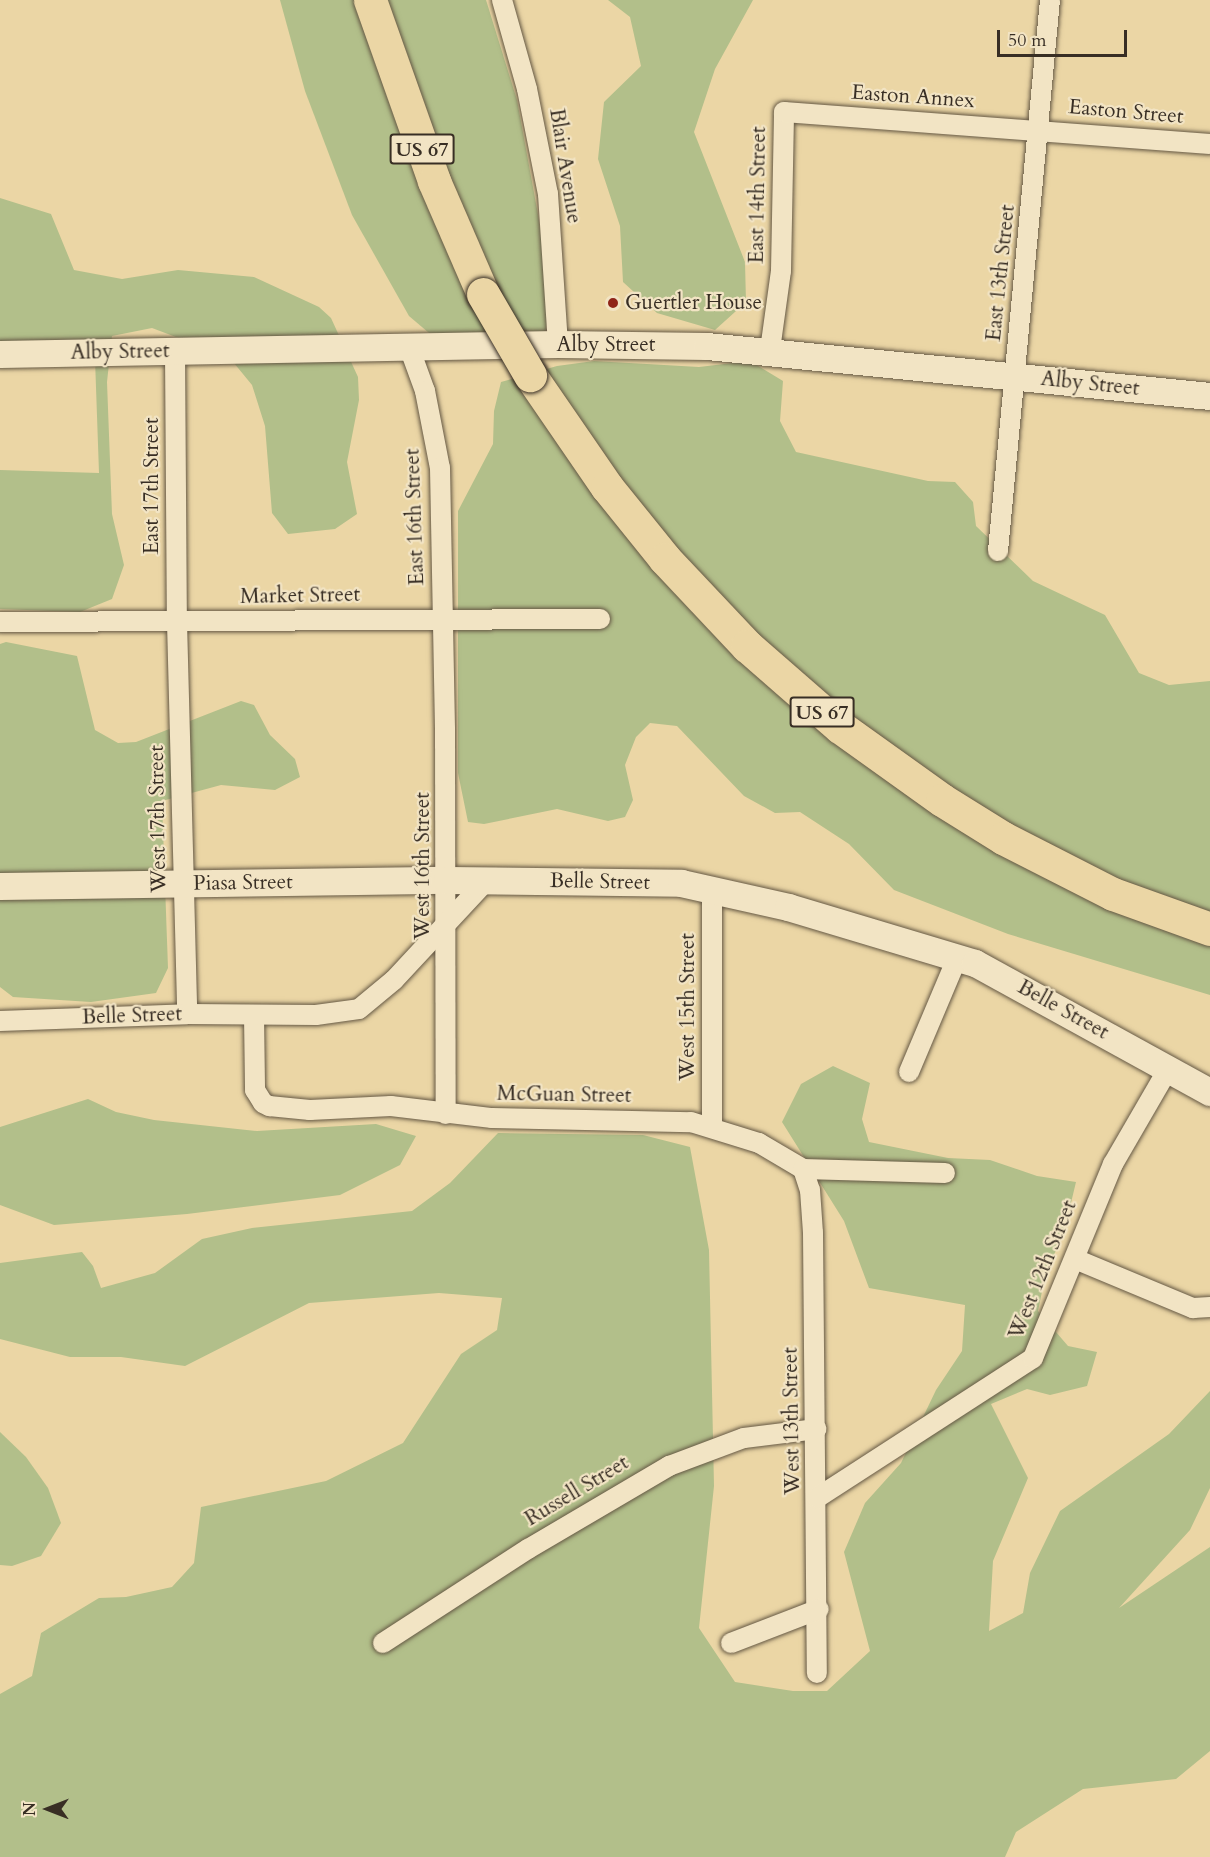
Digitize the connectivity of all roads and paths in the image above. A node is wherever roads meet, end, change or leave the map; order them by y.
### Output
1 (370, 0) edge
2 (502, 0) edge
3 (1050, 0) edge
4 (784, 112) joint
5 (1039, 129) junction
6 (1210, 144) edge
7 (558, 344) junction
8 (409, 347) junction
9 (770, 350) junction
10 (175, 351) junction
11 (0, 354) edge
12 (1015, 375) junction
13 (1210, 396) edge
14 (998, 551) dead end
15 (443, 618) junction
16 (600, 619) dead end
17 (0, 622) edge
18 (177, 622) junction
19 (447, 880) junction
20 (486, 881) junction
21 (183, 884) junction
22 (0, 886) edge
23 (711, 889) junction
24 (447, 923) junction
25 (1210, 929) edge
26 (957, 956) junction
27 (187, 1014) junction
28 (254, 1015) junction
29 (0, 1021) edge
30 (1168, 1069) junction
31 (909, 1072) dead end
32 (1210, 1092) edge
33 (446, 1114) junction
34 (712, 1126) junction
35 (803, 1169) junction
36 (945, 1173) dead end
37 (1075, 1259) junction
38 (1210, 1307) edge
39 (816, 1429) junction
40 (817, 1498) junction
41 (819, 1609) junction
42 (383, 1643) dead end
43 (731, 1643) dead end
44 (817, 1673) dead end

1 - 25 highway, US 67, bridge
2 - 7 street, Blair Avenue
3 - 5 street, East 13th Street
4 - 5 street, Easton Annex
4 - 9 street, East 14th Street
5 - 6 street, Easton Street
5 - 12 street, East 13th Street
7 - 8 street, Alby Street
7 - 9 street, Alby Street
8 - 10 street, Alby Street
8 - 15 street, East 16th Street
9 - 12 street, Alby Street
10 - 11 street, Alby Street
10 - 18 street, East 17th Street
12 - 13 street, Alby Street
12 - 14 street, East 13th Street
15 - 16 street, Market Street
15 - 18 street, Market Street
15 - 19 street, West 16th Street
17 - 18 street, Market Street
18 - 21 street, West 17th Street
19 - 20 street, Piasa Street
19 - 21 street, Piasa Street
19 - 24 street, West 16th Street
20 - 23 street, Belle Street
20 - 24 street, Belle Street
21 - 22 street, Piasa Street
21 - 27 street, West 17th Street
23 - 26 street, Belle Street
23 - 34 street, West 15th Street
24 - 28 street, Belle Street
24 - 33 street, West 16th Street
26 - 30 street, Belle Street
26 - 31 street
27 - 28 street, Belle Street
27 - 29 street, Belle Street
28 - 33 street, McGuan Street
30 - 32 street, Belle Street
30 - 37 street, West 12th Street
33 - 34 street, McGuan Street
34 - 35 street, McGuan Street
35 - 36 street
35 - 39 street, West 13th Street
37 - 38 street
37 - 40 street, West 12th Street
39 - 40 street, West 13th Street
39 - 42 street, Russell Street
40 - 41 street, West 13th Street
41 - 43 street
41 - 44 street, West 13th Street

